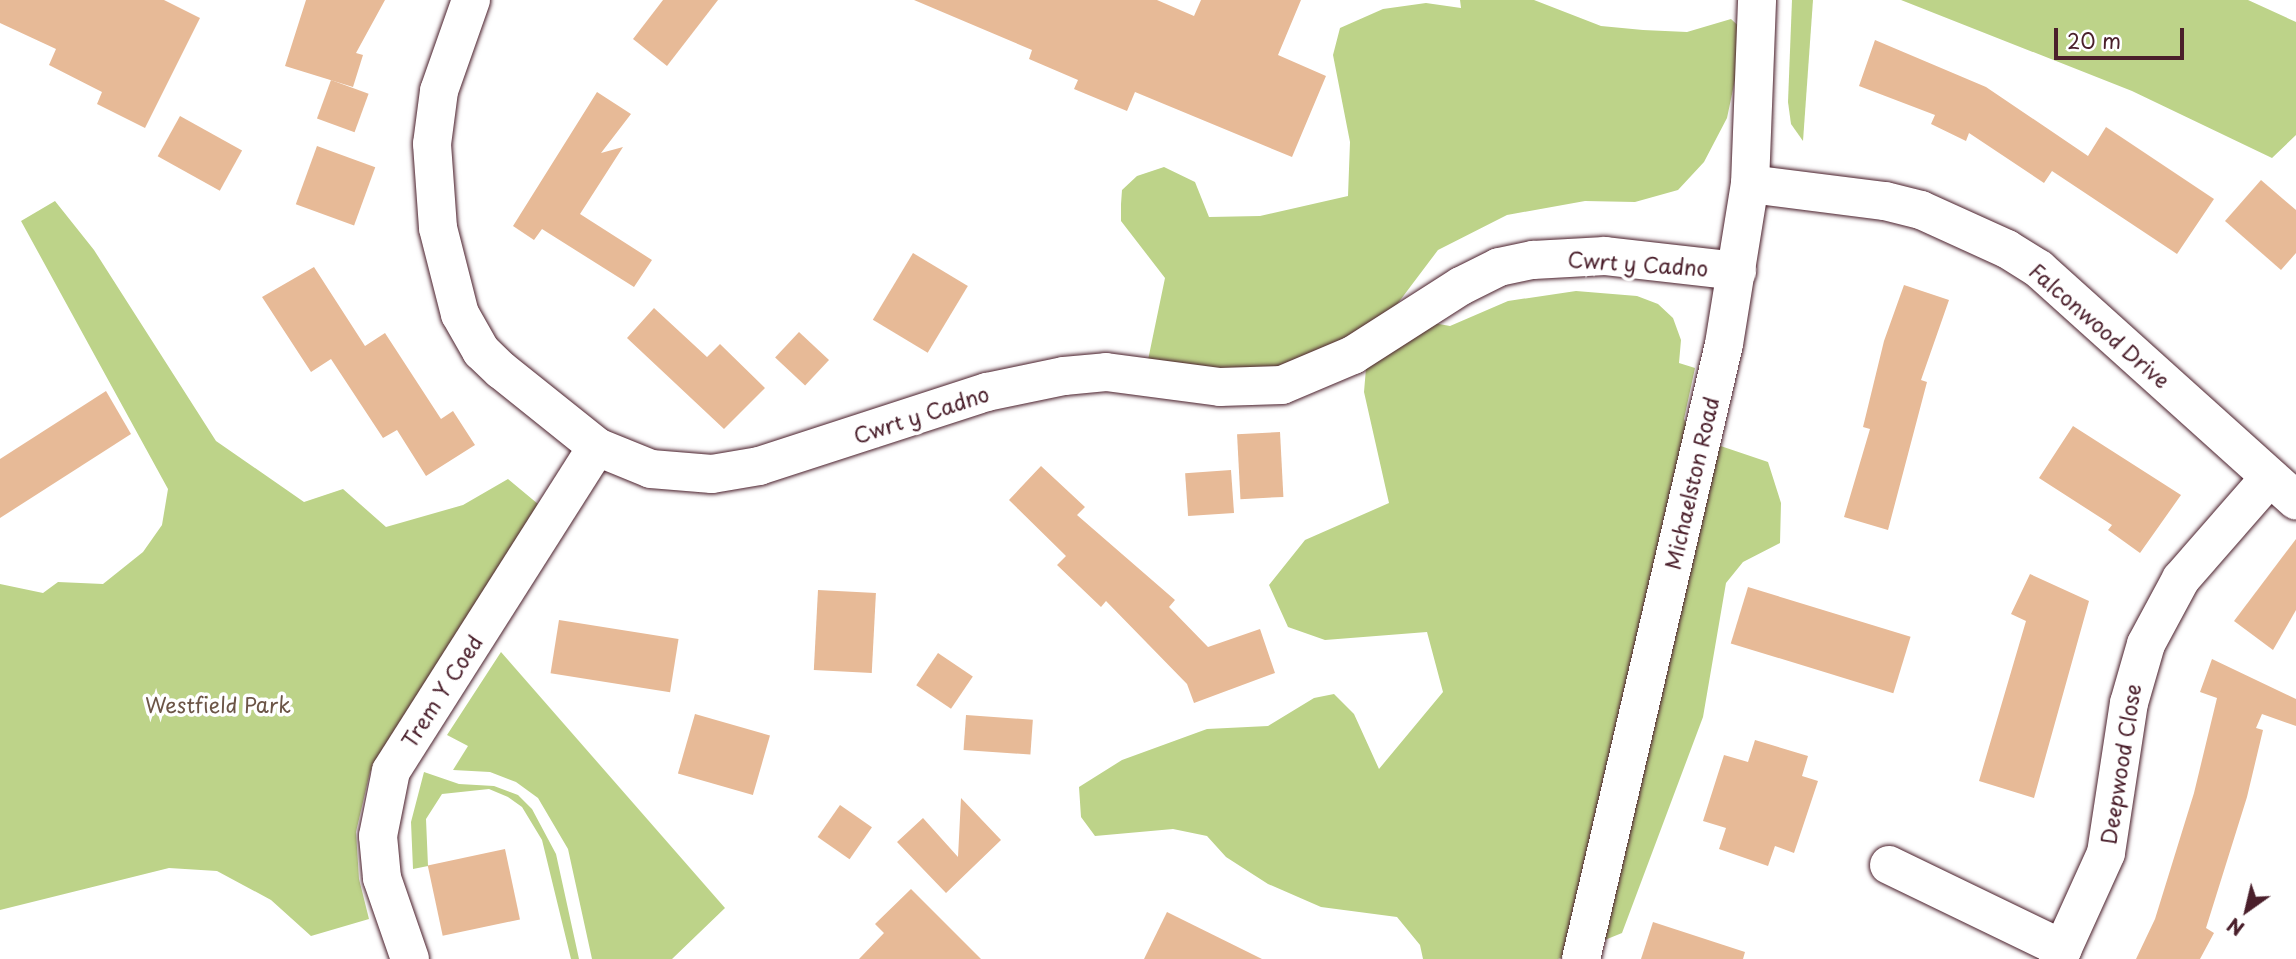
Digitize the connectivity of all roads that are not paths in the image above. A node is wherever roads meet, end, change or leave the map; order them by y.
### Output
1 (471, 0) edge
2 (1756, 0) edge
3 (1750, 184) junction
4 (1737, 271) junction
5 (597, 447) junction
6 (2283, 488) edge
7 (1889, 864) dead end
8 (2060, 954) edge
9 (410, 959) edge
10 (1581, 959) edge

1 - 5 street, Cwrt y Cadno
2 - 3 street, Michaelston Road
3 - 4 street, Michaelston Road
3 - 6 street, Falconwood Drive
4 - 5 street, Cwrt y Cadno
4 - 10 street, Michaelston Road
5 - 9 street, Trem Y Coed
6 - 8 street, Deepwood Close
7 - 8 street

